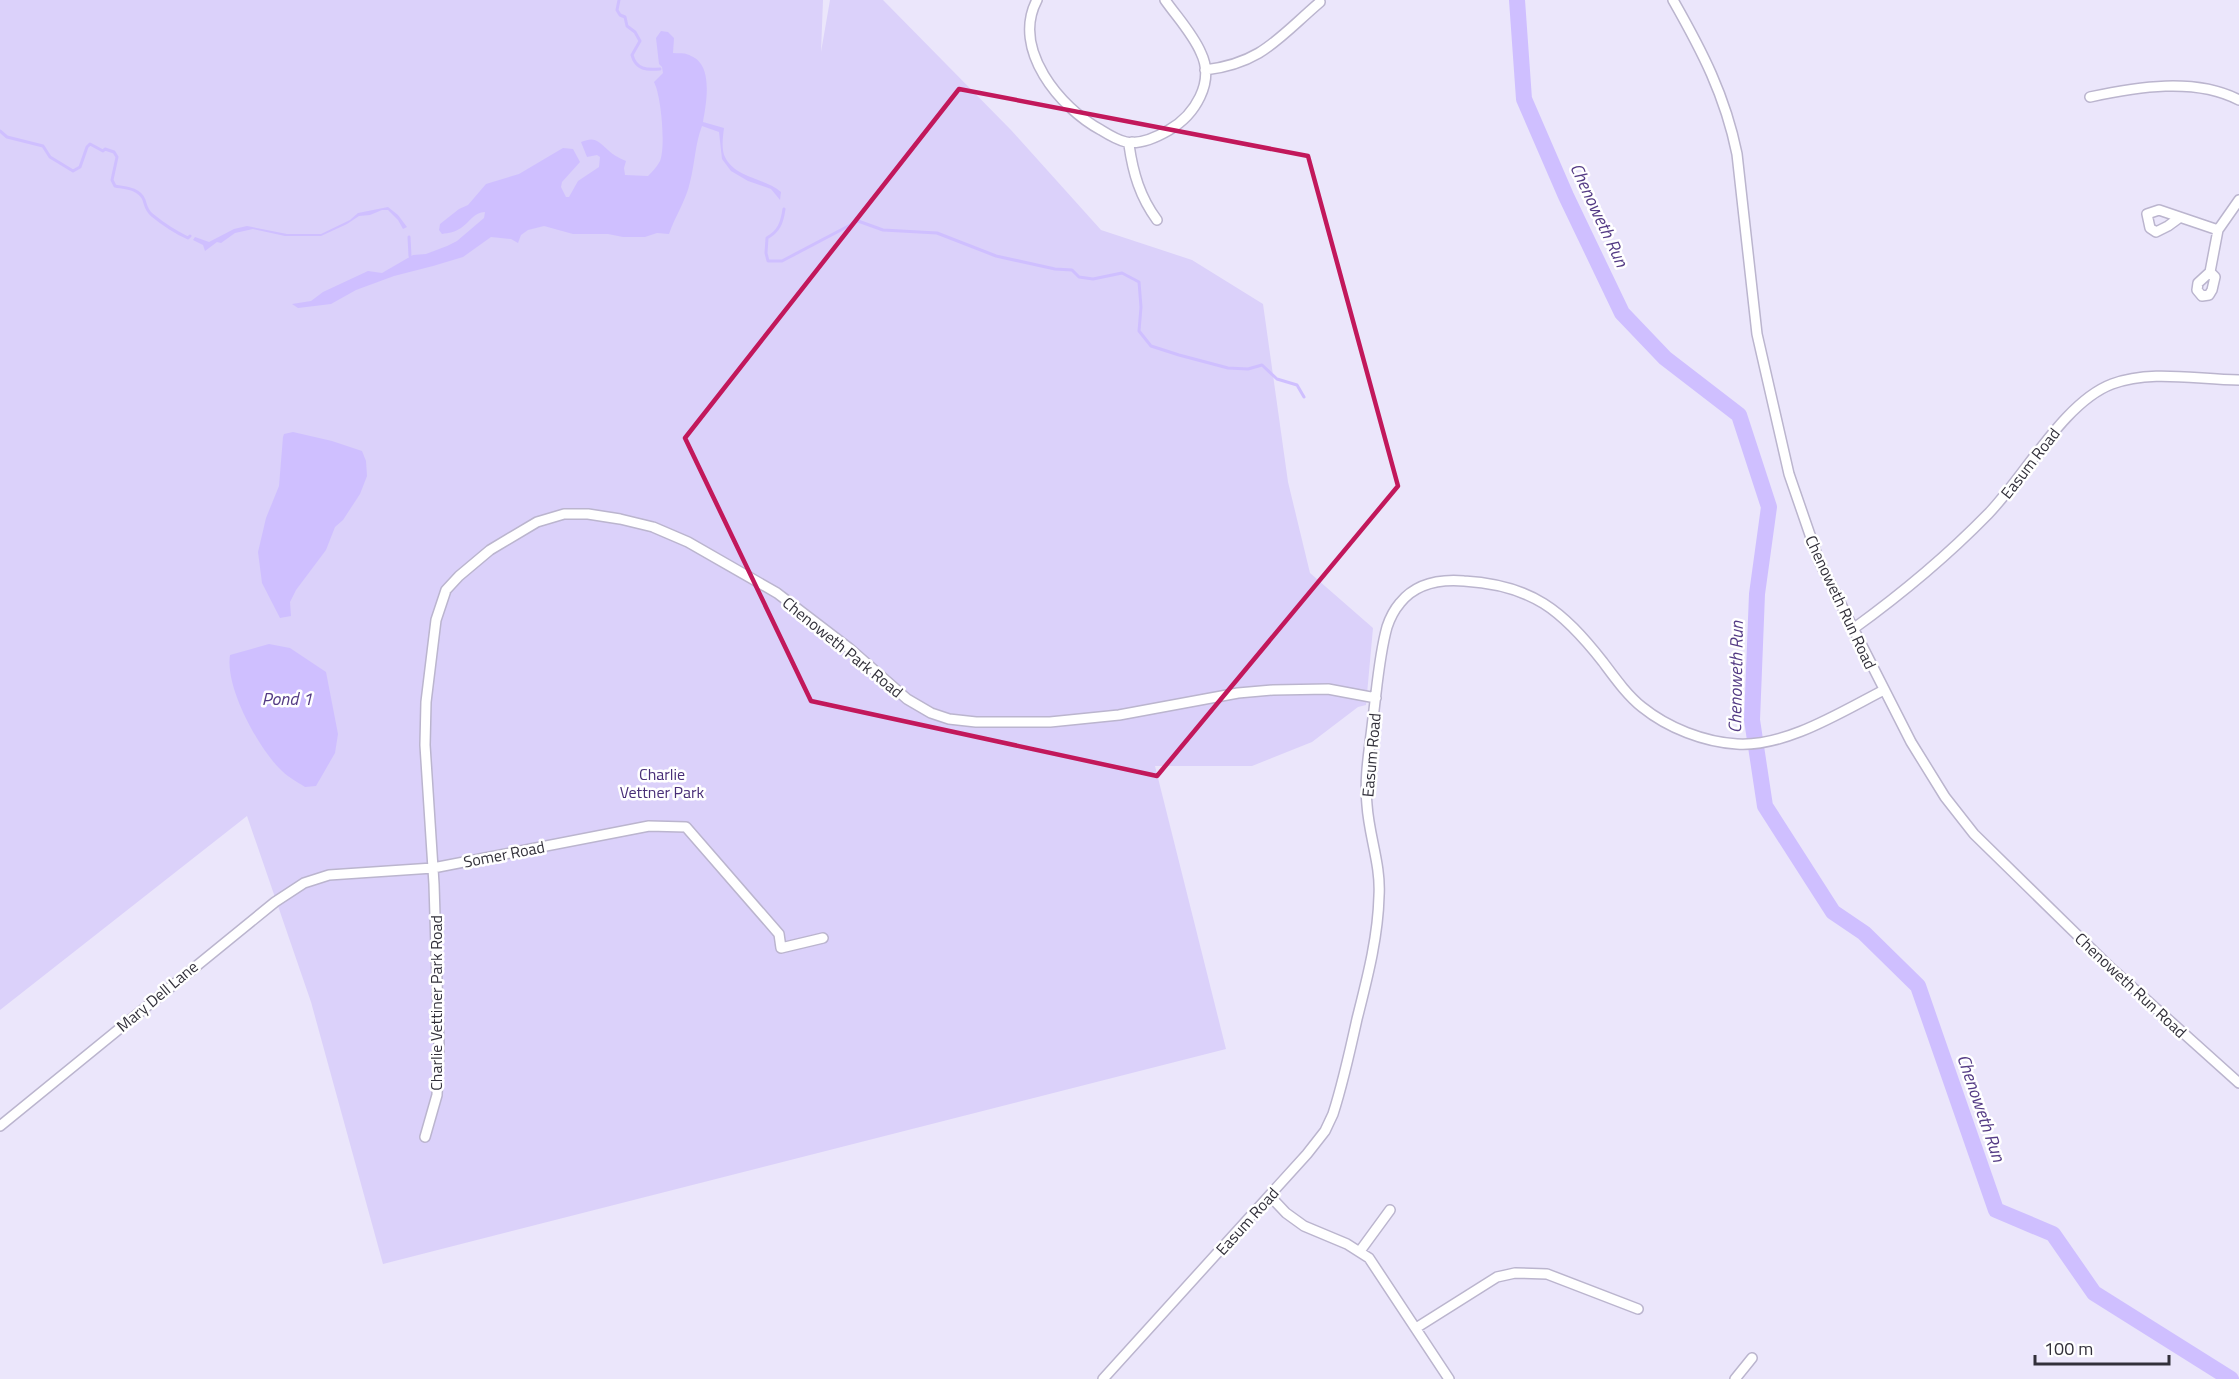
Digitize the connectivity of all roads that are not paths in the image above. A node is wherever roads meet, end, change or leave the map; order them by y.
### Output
1 (1037, 0) edge
2 (1165, 0) edge
3 (1673, 0) edge
4 (1320, 2) dead end
5 (1205, 70) junction
6 (2090, 97) dead end
7 (2239, 100) edge
8 (1132, 142) junction
9 (2239, 200) edge
10 (2179, 218) dead end
11 (1157, 219) dead end
12 (2218, 230) junction
13 (2210, 272) dead end
14 (2239, 380) edge
15 (1853, 629) junction
16 (1884, 690) junction
17 (1376, 698) junction
18 (434, 868) junction
19 (321, 877) joint
20 (823, 938) dead end
21 (2239, 1083) edge
22 (0, 1126) edge
23 (425, 1137) dead end
24 (1270, 1196) junction
25 (1390, 1210) dead end
26 (1360, 1251) junction
27 (1638, 1309) dead end
28 (1416, 1328) junction
29 (1752, 1358) dead end
30 (1103, 1379) edge
31 (1449, 1379) edge
32 (1735, 1379) edge

1 - 8 street
2 - 5 street
3 - 15 street, Chenoweth Run Road
4 - 5 street
5 - 8 street
6 - 7 street
8 - 11 street
9 - 12 street
10 - 12 street
12 - 13 street
14 - 15 street, Easum Road
15 - 16 street, Chenoweth Run Road
16 - 17 street, Easum Road
16 - 21 street, Chenoweth Run Road
17 - 18 street, Chenoweth Park Road
17 - 24 street, Easum Road
18 - 19 street, Somer Road
18 - 20 street, Somer Road
18 - 23 street, Charlie Vettiner Park Road
19 - 22 street, Mary Dell Lane
24 - 26 street
24 - 30 street, Easum Road
25 - 26 street
26 - 28 street
27 - 28 street
28 - 31 street
29 - 32 street

